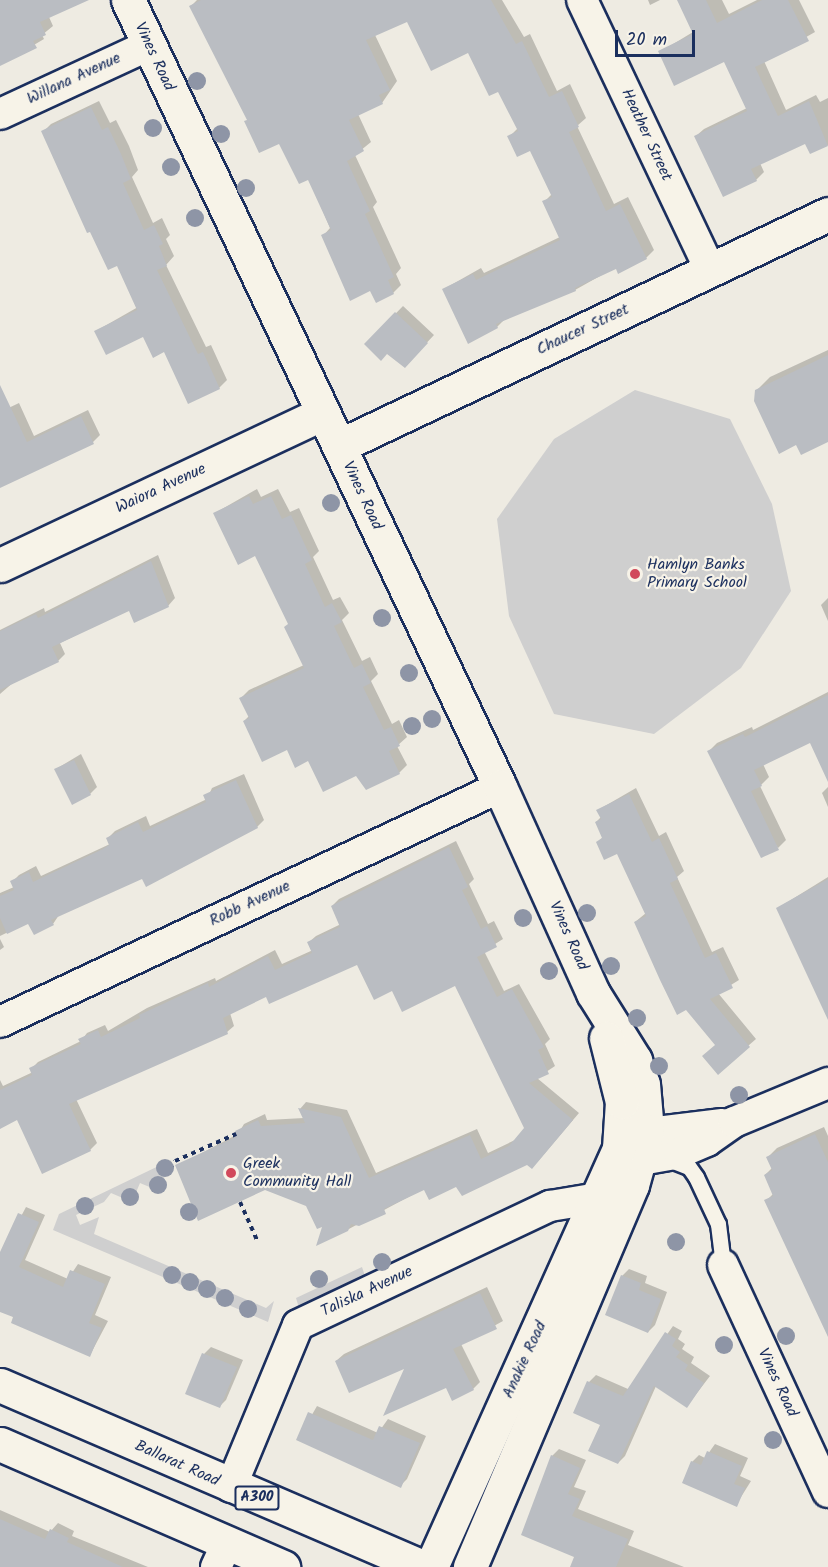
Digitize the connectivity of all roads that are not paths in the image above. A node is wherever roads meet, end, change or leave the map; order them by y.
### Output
1 (128, 0) edge
2 (582, 0) edge
3 (149, 45) junction
4 (0, 114) edge
5 (828, 214) edge
6 (710, 270) junction
7 (322, 413) junction
8 (339, 446) junction
9 (0, 565) edge
10 (500, 787) junction
11 (0, 1022) edge
12 (828, 1083) edge
13 (638, 1147) junction
14 (599, 1198) junction
15 (723, 1265) joint
16 (0, 1385) edge
17 (0, 1444) edge
18 (825, 1478) edge
19 (231, 1487) junction
20 (222, 1555) edge
21 (283, 1567) edge
22 (422, 1567) edge
23 (431, 1567) edge
24 (470, 1567) edge

1 - 3 main road, Vines Road
2 - 6 street, Heather Street
3 - 4 street, Willana Avenue
3 - 7 main road, Vines Road
5 - 6 main road, Chaucer Street
6 - 8 main road, Chaucer Street
7 - 8 main road, Vines Road
7 - 9 main road, Waiora Avenue
8 - 10 main road, Vines Road
10 - 11 street, Robb Avenue
10 - 13 main road, Vines Road
12 - 13 street
13 - 14 main road, Anakie Road
13 - 15 lane, Vines Road
13 - 24 main road, Anakie Road
14 - 19 street, Taliska Avenue
14 - 23 main road, Anakie Road
15 - 18 street, Vines Road
16 - 19 main road, Ballarat Road / A300
17 - 20 main road
19 - 22 main road, Ballarat Road / A300
20 - 21 main road

